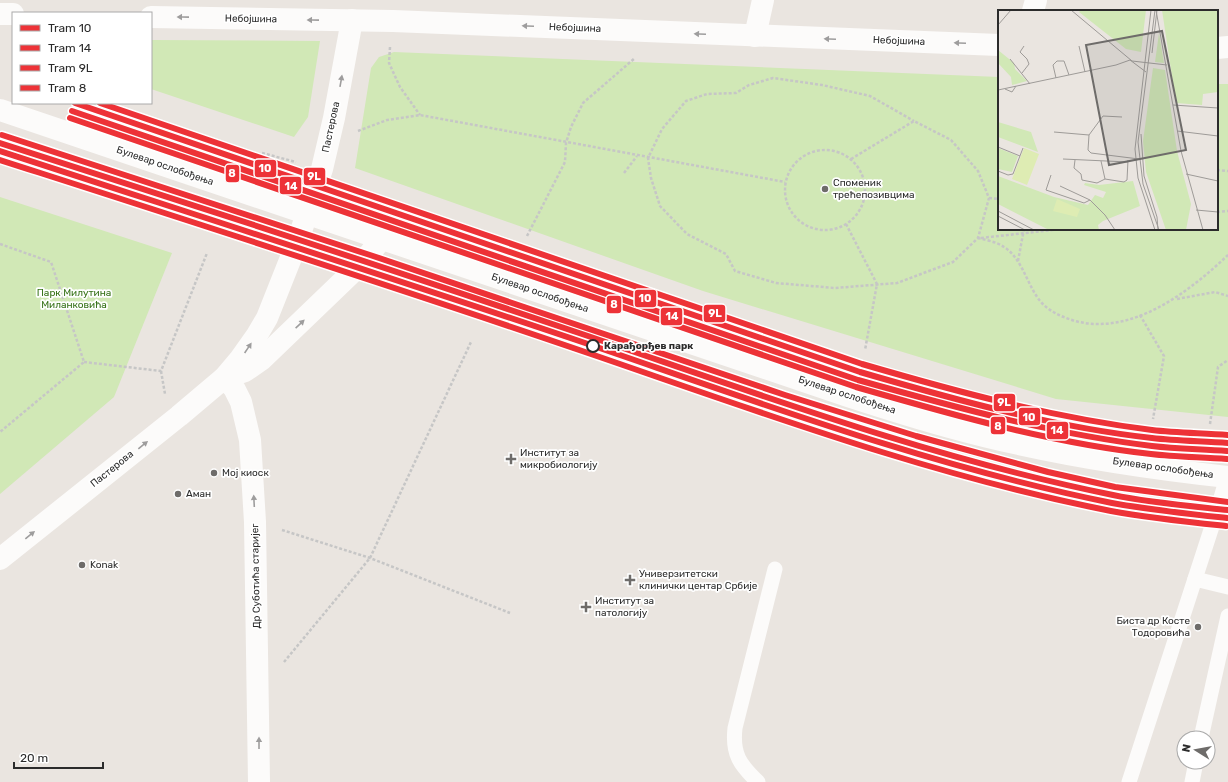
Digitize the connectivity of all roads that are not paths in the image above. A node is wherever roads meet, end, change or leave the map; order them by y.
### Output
1 (763, 0) edge
2 (1036, 0) edge
3 (1033, 10) edge
4 (0, 14) edge
5 (12, 14) edge
6 (152, 17) edge
7 (352, 20) junction
8 (755, 36) junction
9 (998, 45) edge
10 (0, 110) edge
11 (308, 214) junction
12 (382, 238) junction
13 (224, 378) junction
14 (1227, 477) edge
15 (0, 559) edge
16 (775, 569) dead end
17 (1195, 579) junction
18 (1228, 587) edge
19 (1228, 616) edge
20 (1203, 730) edge
21 (1194, 770) edge
22 (259, 782) edge
23 (758, 782) edge
24 (1128, 782) edge
25 (1192, 782) edge

1 - 8 street
2 - 3 street
4 - 5 street
7 -> 6 street, Небојшина
8 -> 7 street, Небојшина
11 -> 7 street, Пастерова
9 -> 8 street, Небојшина
10 - 11 street, Булевар ослобођења
11 - 12 street, Булевар ослобођења
13 -> 11 street, Пастерова
13 -> 12 street, Пастерова
12 - 14 street, Булевар ослобођења
15 -> 13 street, Пастерова
22 -> 13 street, Др Суботића старијег
14 - 17 lane
16 - 23 lane
17 - 18 lane
17 - 24 lane
19 - 20 lane
21 - 25 lane

